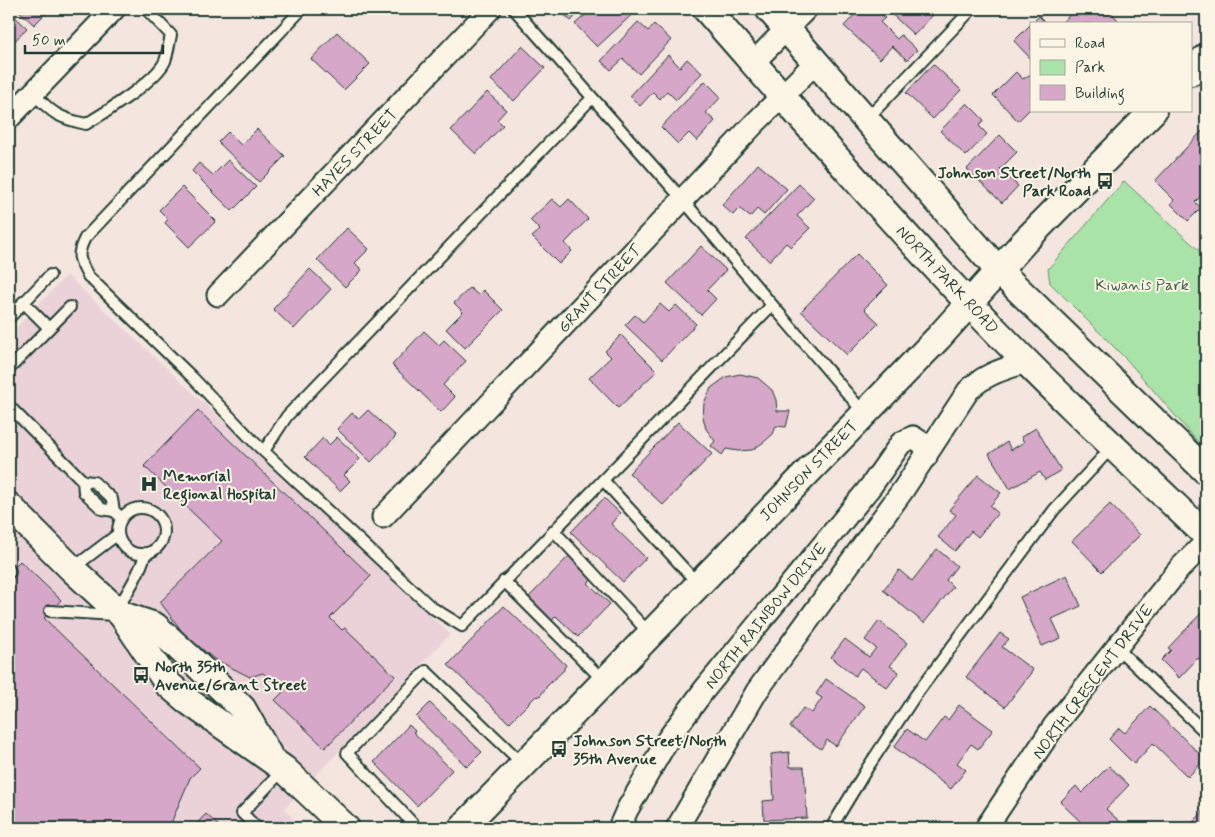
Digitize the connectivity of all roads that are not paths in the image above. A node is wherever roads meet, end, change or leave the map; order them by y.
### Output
1 (114, 9) edge
2 (146, 9) edge
3 (302, 9) edge
4 (490, 9) edge
5 (514, 9) edge
6 (706, 9) edge
7 (770, 9) edge
8 (806, 9) edge
9 (972, 9) edge
10 (787, 28) junction
11 (1206, 57) edge
12 (816, 62) junction
13 (753, 63) junction
14 (1192, 71) edge
15 (33, 93) junction
16 (783, 95) junction
17 (592, 98) junction
18 (1152, 112) edge
19 (9, 118) edge
20 (866, 120) junction
21 (682, 200) junction
22 (999, 271) junction
23 (50, 275) dead end
24 (218, 295) dead end
25 (23, 302) junction
26 (969, 303) junction
27 (772, 305) junction
28 (70, 307) dead end
29 (9, 318) edge
30 (49, 328) junction
31 (1026, 362) junction
32 (9, 369) edge
33 (9, 406) edge
34 (864, 413) junction
35 (1113, 446) junction
36 (264, 451) junction
37 (926, 457) junction
38 (1206, 469) edge
39 (603, 480) junction
40 (9, 506) edge
41 (118, 515) junction
42 (383, 517) dead end
43 (554, 531) junction
44 (118, 534) junction
45 (1206, 535) edge
46 (1206, 542) edge
47 (146, 553) junction
48 (72, 568) junction
49 (504, 582) junction
50 (698, 584) junction
51 (50, 611) dead end
52 (119, 612) junction
53 (650, 634) junction
54 (1116, 647) junction
55 (604, 681) junction
56 (1206, 733) edge
57 (278, 764) junction
58 (523, 765) junction
59 (257, 828) edge
60 (346, 828) edge
61 (416, 828) edge
62 (462, 828) edge
63 (619, 828) edge
64 (678, 828) edge
65 (831, 828) edge
66 (986, 828) edge

1 - 15 street
2 - 15 lane
3 - 36 lane
4 - 24 street, HAYES STREET
5 - 17 lane
6 - 13 street, NORTH PARK ROAD
7 - 10 street
8 - 10 street
9 - 20 lane
10 - 12 street
10 - 13 street
11 - 14 street
12 - 16 street, GRANT STREET
12 - 20 street
13 - 16 street, NORTH PARK ROAD
15 - 19 street
16 - 21 street, GRANT STREET
16 - 26 street, NORTH PARK ROAD
17 - 21 lane
17 - 36 lane
18 - 22 street, JOHNSON STREET
20 - 22 street
21 - 27 lane
21 - 42 street, GRANT STREET
22 - 26 street, JOHNSON STREET
22 - 38 street
23 - 25 lane
25 - 29 lane
25 - 30 lane
26 - 31 street, NORTH PARK ROAD
26 - 34 street, JOHNSON STREET
27 - 34 lane
27 - 39 lane
28 - 30 lane
30 - 32 lane
31 - 35 street, NORTH PARK ROAD
31 - 37 street, NORTH RAINBOW DRIVE
33 - 41 lane
34 - 50 street, JOHNSON STREET
35 - 45 street, NORTH PARK ROAD
35 - 65 lane
36 - 49 lane
37 - 63 street, NORTH RAINBOW DRIVE
37 - 64 street, NORTH RAINBOW DRIVE
39 - 43 lane
39 - 50 lane
40 - 48 street
41 - 44 lane
41 - 47 lane
43 - 49 lane
43 - 53 lane
44 - 47 lane
44 - 48 lane
46 - 54 street, NORTH CRESCENT DRIVE
47 - 52 lane
48 - 52 street
49 - 55 lane
50 - 53 street, JOHNSON STREET
51 - 52 lane
52 - 57 street
52 - 57 street
53 - 55 street, JOHNSON STREET
54 - 56 lane
54 - 66 street, NORTH CRESCENT DRIVE
55 - 58 street, JOHNSON STREET
57 - 59 lane
57 - 60 street
58 - 61 lane
58 - 62 street, JOHNSON STREET

